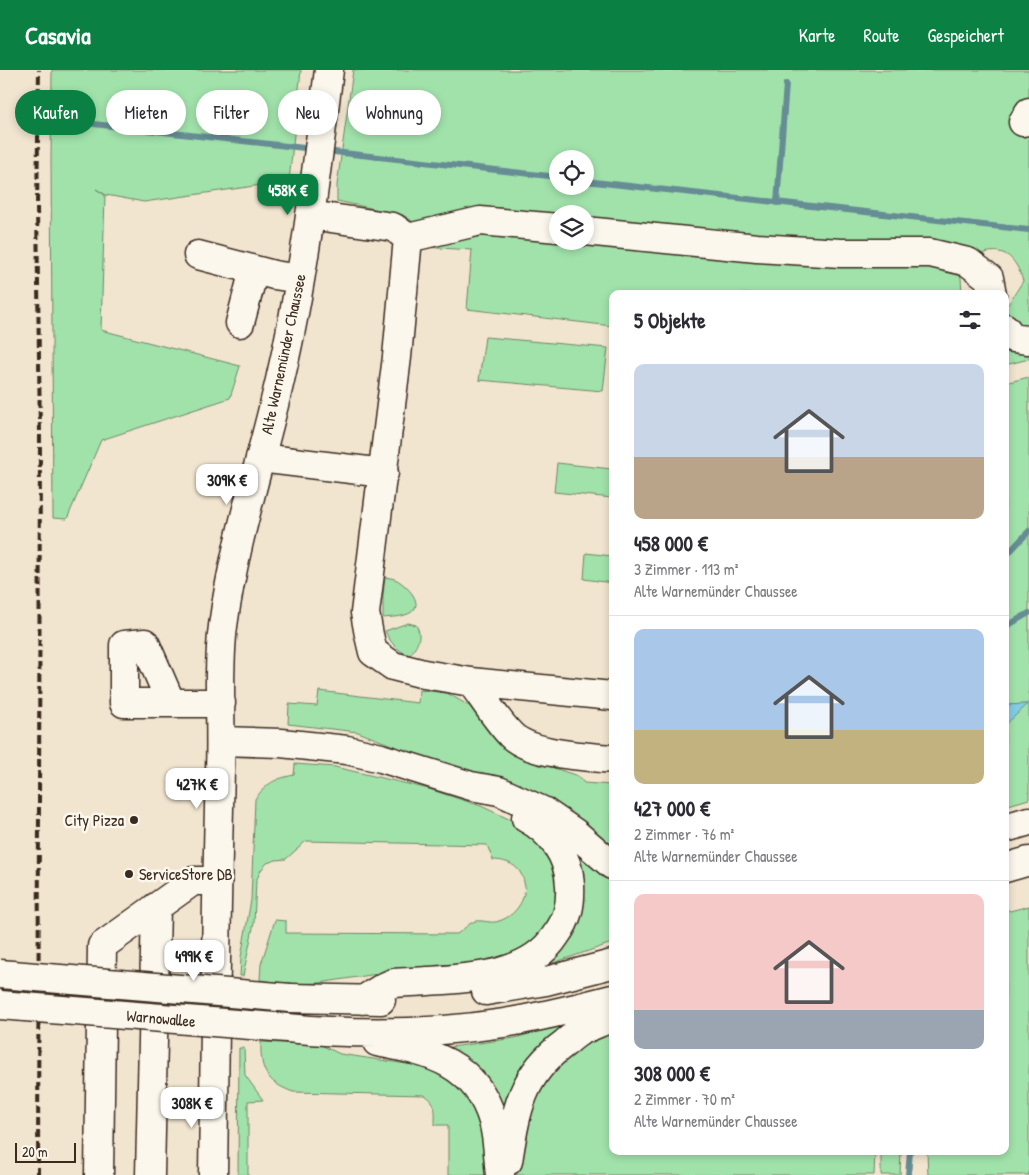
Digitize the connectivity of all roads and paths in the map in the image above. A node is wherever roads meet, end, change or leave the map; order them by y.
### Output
1 (329, 70) edge
2 (310, 215) junction
3 (549, 227) edge
4 (594, 231) edge
5 (408, 238) junction
6 (198, 254) dead end
7 (254, 270) junction
8 (300, 279) junction
9 (991, 290) edge
10 (240, 323) dead end
11 (260, 458) junction
12 (384, 474) junction
13 (471, 682) junction
14 (609, 696) edge
15 (171, 703) dead end
16 (221, 704) junction
17 (221, 741) junction
18 (609, 759) edge
19 (471, 786) junction
20 (1029, 821) edge
21 (1009, 827) edge
22 (1029, 861) edge
23 (609, 862) edge
24 (1009, 867) edge
25 (217, 881) junction
26 (156, 907) junction
27 (609, 965) edge
28 (0, 974) edge
29 (364, 1000) junction
30 (609, 1000) edge
31 (0, 1005) edge
32 (609, 1018) edge
33 (321, 1031) junction
34 (100, 1175) edge
35 (150, 1175) edge
36 (212, 1175) edge
37 (500, 1175) edge
38 (506, 1175) edge

1 - 2 main road, Alte Warnemünder Chaussee
2 - 5 main road
2 - 8 main road, Alte Warnemünder Chaussee
3 - 5 main road
4 - 9 main road
5 - 12 main road
6 - 7 main road
7 - 8 main road
7 - 10 main road
8 - 11 main road, Alte Warnemünder Chaussee
11 - 12 main road
11 - 16 main road, Alte Warnemünder Chaussee
12 - 13 main road
13 - 14 main road
13 - 18 main road
15 - 16 main road
16 - 17 main road, Alte Warnemünder Chaussee
17 - 19 main road
17 - 25 main road, Alte Warnemünder Chaussee
19 - 23 main road
19 - 29 main road
20 - 21 main road
22 - 24 main road
25 - 26 main road
25 - 36 main road, Alte Warnemünder Chaussee
26 - 34 main road
26 - 35 main road
27 - 29 main road, Warnowallee
28 - 29 main road, Warnowallee, bridge
30 - 33 main road
31 - 33 main road, Warnowallee, bridge
32 - 38 main road
33 - 37 main road

